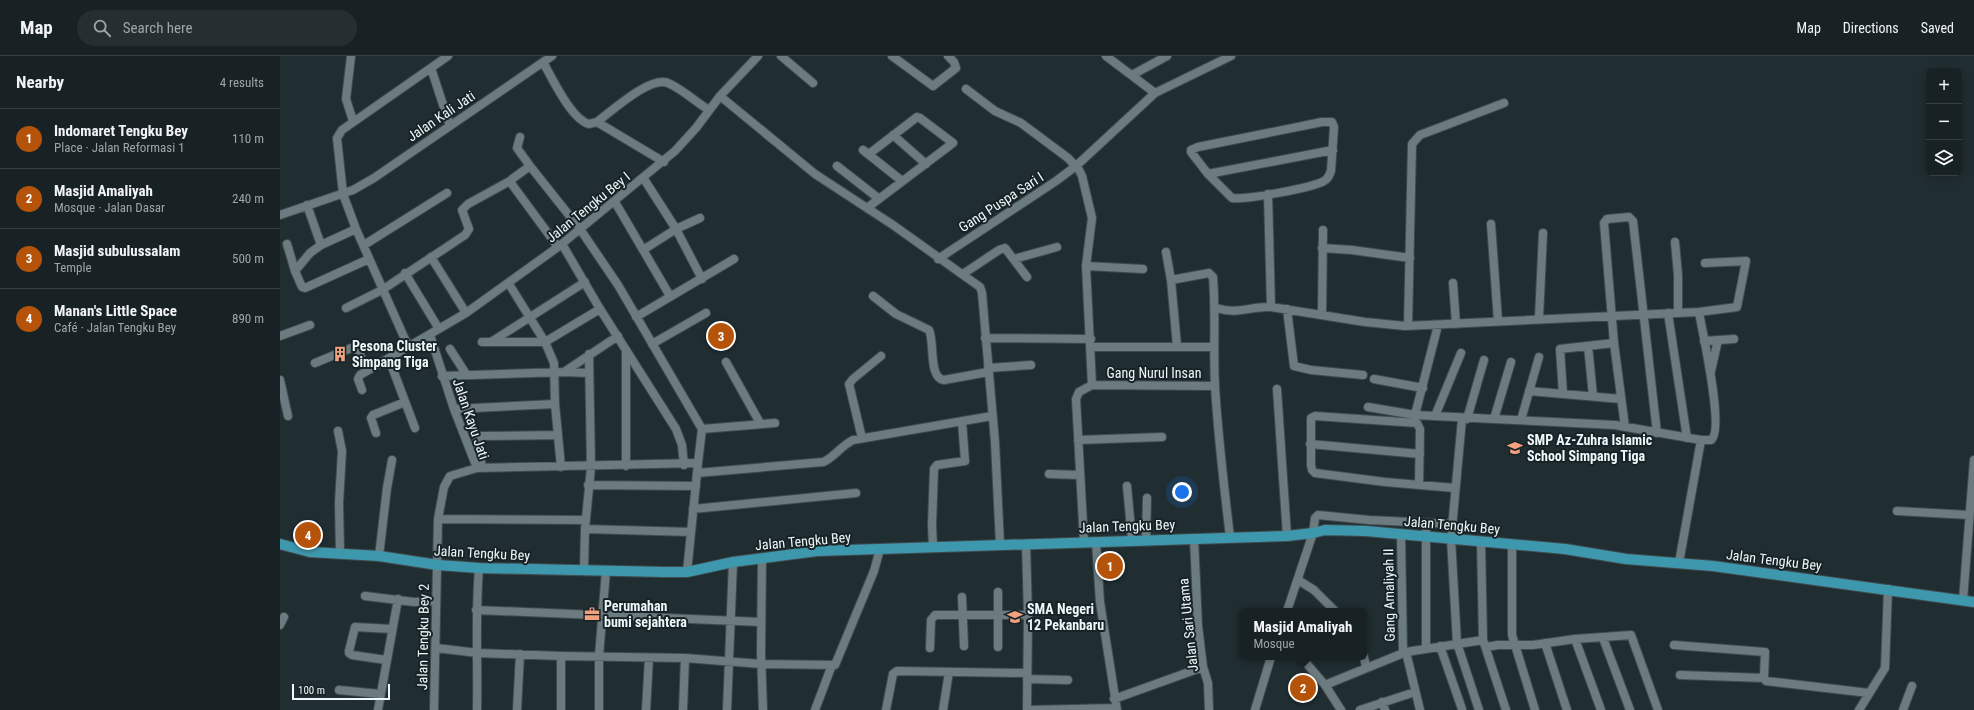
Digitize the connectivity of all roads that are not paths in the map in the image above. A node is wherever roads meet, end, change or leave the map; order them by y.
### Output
1 (350, 56) edge
2 (448, 56) edge
3 (552, 56) edge
4 (758, 56) edge
5 (781, 56) edge
6 (892, 56) edge
7 (949, 56) edge
8 (1106, 56) edge
9 (1166, 56) edge
10 (1231, 56) edge
11 (543, 62) junction
12 (431, 68) junction
13 (1132, 75) junction
14 (813, 83) dead end
15 (966, 89) dead end
16 (1155, 93) junction
17 (720, 96) junction
18 (1504, 103) dead end
19 (709, 110) junction
20 (354, 121) junction
21 (597, 122) junction
22 (450, 126) junction
23 (893, 135) junction
24 (520, 137) dead end
25 (1333, 150) junction
26 (664, 162) junction
27 (926, 164) junction
28 (530, 166) junction
29 (837, 166) dead end
30 (1076, 166) junction
31 (1208, 174) junction
32 (644, 179) junction
33 (510, 181) junction
34 (902, 181) junction
35 (447, 192) dead end
36 (343, 194) junction
37 (1268, 194) junction
38 (878, 198) junction
39 (615, 202) junction
40 (307, 205) junction
41 (867, 208) junction
42 (280, 214) edge
43 (700, 218) dead end
44 (1491, 224) dead end
45 (580, 229) junction
46 (676, 229) junction
47 (356, 230) junction
48 (1323, 230) dead end
49 (1543, 233) dead end
50 (1675, 242) dead end
51 (288, 244) dead end
52 (321, 245) junction
53 (364, 245) junction
54 (560, 246) junction
55 (1057, 247) dead end
56 (1322, 248) junction
57 (643, 250) junction
58 (1166, 252) dead end
59 (431, 257) junction
60 (1410, 258) junction
61 (369, 259) junction
62 (734, 259) dead end
63 (938, 259) junction
64 (1014, 259) junction
65 (1706, 263) dead end
66 (1086, 266) junction
67 (1143, 269) dead end
68 (295, 271) junction
69 (405, 273) junction
70 (963, 274) junction
71 (1027, 277) dead end
72 (702, 279) junction
73 (1171, 280) junction
74 (585, 282) junction
75 (1453, 283) dead end
76 (509, 284) junction
77 (382, 290) junction
78 (670, 296) junction
79 (873, 296) dead end
80 (1271, 307) junction
81 (346, 308) dead end
82 (1216, 308) junction
83 (600, 309) junction
84 (1287, 309) junction
85 (1678, 312) junction
86 (1699, 312) junction
87 (466, 313) junction
88 (706, 313) dead end
89 (1668, 313) junction
90 (1643, 314) junction
91 (1322, 315) junction
92 (1612, 315) junction
93 (529, 317) junction
94 (636, 317) junction
95 (1539, 318) junction
96 (1498, 321) junction
97 (1456, 324) junction
98 (310, 325) dead end
99 (1438, 325) junction
100 (1408, 326) junction
101 (439, 329) junction
102 (280, 336) edge
103 (430, 336) junction
104 (618, 336) junction
105 (985, 338) junction
106 (1734, 339) dead end
107 (1718, 340) junction
108 (1704, 341) junction
109 (545, 342) junction
110 (1091, 343) junction
111 (1614, 343) junction
112 (652, 344) junction
113 (408, 346) junction
114 (1177, 346) junction
115 (1588, 346) junction
116 (1214, 347) junction
117 (450, 349) dead end
118 (626, 350) junction
119 (589, 354) junction
120 (1461, 354) dead end
121 (881, 356) dead end
122 (1539, 357) dead end
123 (389, 359) junction
124 (1484, 360) dead end
125 (726, 362) dead end
126 (1511, 362) dead end
127 (315, 363) dead end
128 (1031, 365) dead end
129 (988, 370) junction
130 (366, 371) junction
131 (564, 372) junction
132 (555, 373) junction
133 (589, 373) junction
134 (466, 374) junction
135 (1711, 374) junction
136 (1363, 375) dead end
137 (442, 376) junction
138 (1374, 379) dead end
139 (280, 380) edge
140 (1092, 385) junction
141 (1215, 386) junction
142 (1277, 388) dead end
143 (1423, 388) junction
144 (362, 390) dead end
145 (1529, 390) junction
146 (1563, 394) junction
147 (1593, 396) junction
148 (1621, 398) junction
149 (405, 402) junction
150 (555, 404) junction
151 (1368, 407) dead end
152 (454, 409) junction
153 (1415, 415) junction
154 (288, 416) dead end
155 (992, 416) junction
156 (1435, 416) junction
157 (1464, 419) junction
158 (1494, 419) junction
159 (1520, 420) junction
160 (962, 421) junction
161 (760, 423) junction
162 (775, 423) dead end
163 (1625, 427) junction
164 (415, 428) dead end
165 (702, 429) junction
166 (338, 431) dead end
167 (376, 433) dead end
168 (1657, 433) junction
169 (558, 435) junction
170 (1162, 437) dead end
171 (862, 438) junction
172 (1687, 438) junction
173 (1078, 440) junction
174 (1701, 440) junction
175 (1310, 444) junction
176 (1420, 454) junction
177 (392, 460) dead end
178 (1974, 460) edge
179 (698, 463) junction
180 (684, 465) junction
181 (626, 466) junction
182 (561, 467) junction
183 (591, 467) junction
184 (480, 468) junction
185 (1974, 469) edge
186 (697, 473) junction
187 (1050, 474) dead end
188 (1080, 475) junction
189 (588, 485) junction
190 (1419, 485) junction
191 (696, 486) junction
192 (1127, 486) dead end
193 (1455, 488) junction
194 (856, 493) dead end
195 (1147, 498) dead end
196 (693, 508) junction
197 (1897, 511) dead end
198 (1969, 515) junction
199 (438, 519) junction
200 (585, 520) junction
201 (1426, 522) junction
202 (1452, 524) junction
203 (585, 529) junction
204 (691, 532) junction
205 (1313, 533) junction
206 (1401, 535) junction
207 (1287, 536) junction
208 (1230, 537) junction
209 (1194, 538) junction
210 (1425, 538) junction
211 (1146, 539) junction
212 (1451, 539) junction
213 (1132, 540) junction
214 (1084, 542) junction
215 (1096, 542) junction
216 (1481, 542) junction
217 (280, 544) edge
218 (1000, 544) junction
219 (1026, 544) junction
220 (1512, 545) junction
221 (933, 547) junction
222 (880, 549) junction
223 (340, 552) junction
224 (379, 556) junction
225 (762, 558) junction
226 (733, 562) junction
227 (1679, 563) junction
228 (438, 565) junction
229 (479, 568) junction
230 (584, 570) junction
231 (606, 571) junction
232 (687, 572) junction
233 (1298, 580) junction
234 (1888, 589) junction
235 (998, 592) dead end
236 (365, 596) dead end
237 (962, 597) dead end
238 (398, 599) junction
239 (1963, 600) junction
240 (436, 601) junction
241 (1974, 602) edge
242 (1288, 608) edge
243 (1332, 608) edge
244 (476, 610) junction
245 (963, 615) junction
246 (1028, 615) junction
247 (602, 616) junction
248 (996, 616) junction
249 (731, 619) junction
250 (761, 622) junction
251 (392, 629) junction
252 (1603, 638) junction
253 (1575, 639) junction
254 (1545, 643) junction
255 (1457, 644) junction
256 (1484, 644) junction
257 (1514, 644) junction
258 (1674, 645) dead end
259 (964, 646) dead end
260 (1440, 646) junction
261 (998, 647) dead end
262 (1426, 647) junction
263 (436, 648) junction
264 (930, 648) dead end
265 (1406, 652) junction
266 (478, 653) junction
267 (520, 654) junction
268 (561, 656) junction
269 (599, 656) junction
270 (649, 658) junction
271 (685, 658) junction
272 (386, 660) junction
273 (729, 660) junction
274 (1270, 660) edge
275 (1304, 660) edge
276 (1365, 660) edge
277 (761, 664) junction
278 (832, 665) junction
279 (1203, 667) junction
280 (1366, 667) junction
281 (949, 672) junction
282 (1680, 675) dead end
283 (1026, 676) junction
284 (1764, 678) junction
285 (1068, 680) dead end
286 (1325, 685) junction
287 (1912, 686) dead end
288 (339, 690) dead end
289 (1415, 692) junction
290 (1869, 693) junction
291 (380, 694) junction
292 (1114, 699) junction
293 (1384, 706) edge
294 (1116, 709) edge
295 (1462, 709) dead end
296 (1861, 709) edge
297 (378, 710) edge
298 (434, 710) edge
299 (477, 710) edge
300 (516, 710) edge
301 (561, 710) edge
302 (599, 710) edge
303 (646, 710) edge
304 (683, 710) edge
305 (727, 710) edge
306 (763, 710) edge
307 (815, 710) edge
308 (886, 710) edge
309 (943, 710) edge
310 (1028, 710) edge
311 (1209, 710) edge
312 (1254, 710) edge
313 (1341, 710) edge
314 (1360, 710) edge
315 (1420, 710) edge
316 (1479, 710) edge
317 (1506, 710) edge
318 (1535, 710) edge
319 (1567, 710) edge
320 (1601, 710) edge
321 (1630, 710) edge
322 (1658, 710) edge
323 (1903, 710) edge

1 - 20 street
2 - 12 street
3 - 11 street, Jalan Kali Jati
4 - 17 street, Jalan Tengku Bey I
5 - 14 street
6 - 7 street
8 - 13 street
9 - 13 street
10 - 16 street, Gang Puspa Sari I
11 - 21 street
11 - 22 street, Jalan Kali Jati
12 - 20 street
12 - 22 street
13 - 16 street
15 - 30 street
16 - 30 street, Gang Puspa Sari I
17 - 19 street, Jalan Tengku Bey I
17 - 41 street
18 - 60 street
19 - 21 street
19 - 26 street, Jalan Tengku Bey I
20 - 36 street
21 - 26 street
22 - 36 street, Jalan Kali Jati
23 - 27 street
23 - 27 street
23 - 34 street
24 - 28 street
25 - 31 street
25 - 31 street
25 - 37 street
26 - 32 street, Jalan Tengku Bey I
27 - 34 street
28 - 33 street
28 - 45 street
29 - 38 street
30 - 63 street, Gang Puspa Sari I
30 - 66 street
31 - 37 street
32 - 39 street, Jalan Tengku Bey I
32 - 46 street
33 - 54 street
33 - 59 street
34 - 38 street
35 - 53 street
36 - 40 street
36 - 47 street
37 - 80 street
38 - 41 street
39 - 45 street, Jalan Tengku Bey I
39 - 57 street
40 - 42 street
40 - 52 street
41 - 63 street
43 - 46 street
44 - 96 street
45 - 54 street, Jalan Tengku Bey I
45 - 94 street
46 - 57 street
46 - 72 street
47 - 52 street
47 - 53 street
48 - 56 street
49 - 95 street
50 - 85 street
51 - 68 street
52 - 68 street
53 - 61 street
54 - 74 street
54 - 76 street, Jalan Tengku Bey I
55 - 64 street
56 - 60 street
56 - 91 street
57 - 78 street
58 - 73 street
59 - 69 street
59 - 87 street
60 - 100 street
61 - 68 street
61 - 77 street
62 - 72 street
63 - 70 street
64 - 70 street
64 - 71 street
65 - 86 street
66 - 67 street
66 - 110 street
69 - 77 street
69 - 101 street
70 - 105 street
72 - 78 street
73 - 82 street
73 - 114 street
74 - 83 street
74 - 93 street
75 - 97 street
76 - 87 street, Jalan Tengku Bey I
76 - 93 street
77 - 81 street
77 - 113 street
78 - 94 street
79 - 129 street
80 - 82 street
80 - 84 street
82 - 116 street
83 - 104 street
83 - 109 street
84 - 91 street
84 - 136 street
85 - 86 street
85 - 89 street
86 - 108 street
87 - 101 street, Jalan Tengku Bey I
88 - 112 street
89 - 90 street
89 - 172 street
90 - 92 street
90 - 92 street
90 - 168 street
91 - 100 street
92 - 95 street
92 - 111 street
93 - 109 street
93 - 109 street
94 - 112 street
95 - 96 street
96 - 97 street
97 - 99 street
98 - 102 street
99 - 100 street
99 - 143 street
101 - 103 street, Jalan Tengku Bey I
103 - 113 street, Jalan Tengku Bey I
103 - 137 street, Jalan Kayu Jati
104 - 118 street
104 - 119 street
105 - 110 street
105 - 129 street
106 - 107 street
107 - 108 street
107 - 135 street
108 - 135 street
109 - 132 street
110 - 114 street
110 - 140 street
111 - 115 street
111 - 148 street
112 - 165 street
113 - 123 street, Jalan Tengku Bey I
114 - 116 street
115 - 146 street
115 - 147 street
116 - 141 street
117 - 134 street
118 - 180 street
118 - 181 street
119 - 131 street
119 - 133 street
120 - 156 street
121 - 171 street
122 - 145 street
123 - 130 street, Jalan Tengku Bey I
123 - 149 street
124 - 157 street
125 - 161 street
126 - 158 street
127 - 130 street
128 - 129 street
129 - 155 street
130 - 144 street
131 - 132 street
131 - 133 street
132 - 134 street
132 - 150 street
133 - 183 street
134 - 137 street
135 - 174 street
137 - 152 street, Jalan Kayu Jati
138 - 143 street
139 - 154 street
140 - 141 street, Gang Nurul Insan
140 - 173 street
141 - 208 street
142 - 207 street
143 - 153 street
145 - 146 street
145 - 159 street
146 - 147 street
147 - 148 street
148 - 163 street
149 - 164 street
149 - 167 street
150 - 152 street
150 - 169 street
151 - 153 street
152 - 184 street, Jalan Kayu Jati
153 - 156 street
155 - 160 street
155 - 218 street
156 - 157 street
157 - 158 street
157 - 193 street
158 - 159 street
159 - 163 street
160 - 171 street
160 - 221 street
161 - 162 street
161 - 165 street
163 - 168 street
165 - 179 street
166 - 223 street
168 - 172 street
169 - 182 street
169 - 184 street
170 - 173 street
171 - 186 street
172 - 174 street
173 - 188 street
174 - 227 street
175 - 176 street
175 - 176 street
175 - 190 street
176 - 190 street
177 - 224 street
178 - 185 street
179 - 180 street
179 - 186 street
180 - 181 street
181 - 183 street
182 - 183 street
182 - 184 street
183 - 189 street
184 - 199 street, Jalan Kayu Jati
185 - 198 street
186 - 191 street
187 - 188 street
188 - 214 street
189 - 191 street
189 - 200 street
190 - 193 street
191 - 196 street
192 - 213 street
193 - 202 street
194 - 196 street
195 - 211 street
196 - 204 street
197 - 198 street
198 - 239 street
199 - 200 street
199 - 228 street, Jalan Kayu Jati
200 - 203 street
201 - 202 street
201 - 205 street
201 - 210 street
202 - 212 street
203 - 204 street
203 - 230 street
204 - 232 street
205 - 206 main road, Jalan Tengku Bey
205 - 207 main road, Jalan Tengku Bey
205 - 233 street
206 - 210 main road, Jalan Tengku Bey
206 - 265 street, Gang Amaliyah II
207 - 208 main road, Jalan Tengku Bey
208 - 209 main road, Jalan Tengku Bey
209 - 211 main road, Jalan Tengku Bey
209 - 279 street, Jalan Sari Utama
210 - 212 main road, Jalan Tengku Bey
210 - 262 street
211 - 213 main road, Jalan Tengku Bey
212 - 216 main road, Jalan Tengku Bey
212 - 255 street
213 - 215 main road, Jalan Tengku Bey
214 - 215 main road, Jalan Tengku Bey
214 - 219 main road, Jalan Tengku Bey
215 - 292 street
216 - 220 main road, Jalan Tengku Bey
216 - 256 street
217 - 223 main road, Jalan Tengku Bey
218 - 219 main road, Jalan Tengku Bey
218 - 221 main road, Jalan Tengku Bey
219 - 246 street
220 - 227 main road, Jalan Tengku Bey
220 - 257 street
221 - 222 main road, Jalan Tengku Bey
222 - 225 main road, Jalan Tengku Bey
222 - 278 street
223 - 224 main road, Jalan Tengku Bey
224 - 228 main road, Jalan Tengku Bey
225 - 226 main road, Jalan Tengku Bey
225 - 250 street
226 - 232 main road, Jalan Tengku Bey
226 - 249 street
227 - 234 main road, Jalan Tengku Bey
228 - 229 main road, Jalan Tengku Bey
228 - 240 street, Jalan Tengku Bey 2
229 - 230 main road, Jalan Tengku Bey
229 - 244 street
230 - 231 main road, Jalan Tengku Bey
231 - 232 main road, Jalan Tengku Bey
231 - 247 street
233 - 242 street
233 - 243 street
234 - 239 main road, Jalan Tengku Bey
234 - 290 street
235 - 248 street
236 - 238 street
237 - 245 street
238 - 240 street
238 - 251 street
239 - 241 main road, Jalan Tengku Bey
240 - 263 street, Jalan Tengku Bey 2
244 - 247 street
244 - 266 street
245 - 248 street
245 - 259 street
245 - 264 street
246 - 248 street
246 - 283 street
247 - 249 street
247 - 269 street
248 - 261 street
249 - 250 street
249 - 273 street
250 - 277 street
251 - 272 street
251 - 272 street
252 - 253 street
252 - 321 street
252 - 322 street
253 - 254 street
253 - 320 street
254 - 257 street
254 - 319 street
255 - 256 street
255 - 260 street
255 - 316 street
256 - 257 street
256 - 317 street
257 - 318 street
258 - 284 street
260 - 262 street
260 - 295 street
262 - 265 street
263 - 266 street
263 - 298 street, Jalan Tengku Bey 2
265 - 280 street
265 - 289 street, Gang Amaliyah II
266 - 267 street
266 - 299 street
267 - 268 street
267 - 300 street
268 - 269 street
268 - 301 street
269 - 270 street
269 - 302 street
270 - 271 street
270 - 303 street
271 - 273 street
271 - 304 street
272 - 291 street
273 - 277 street
273 - 305 street
274 - 312 street
275 - 286 street
276 - 280 street
277 - 278 street
277 - 306 street
278 - 307 street
279 - 292 street
279 - 311 street, Jalan Sari Utama
280 - 286 street
281 - 283 street
281 - 308 street
281 - 309 street
282 - 284 street
283 - 285 street
283 - 310 street
284 - 290 street
286 - 313 street
287 - 323 street
288 - 291 street
289 - 293 street
289 - 315 street, Gang Amaliyah II
290 - 296 street
291 - 297 street
292 - 294 street
293 - 314 street
294 - 310 street

